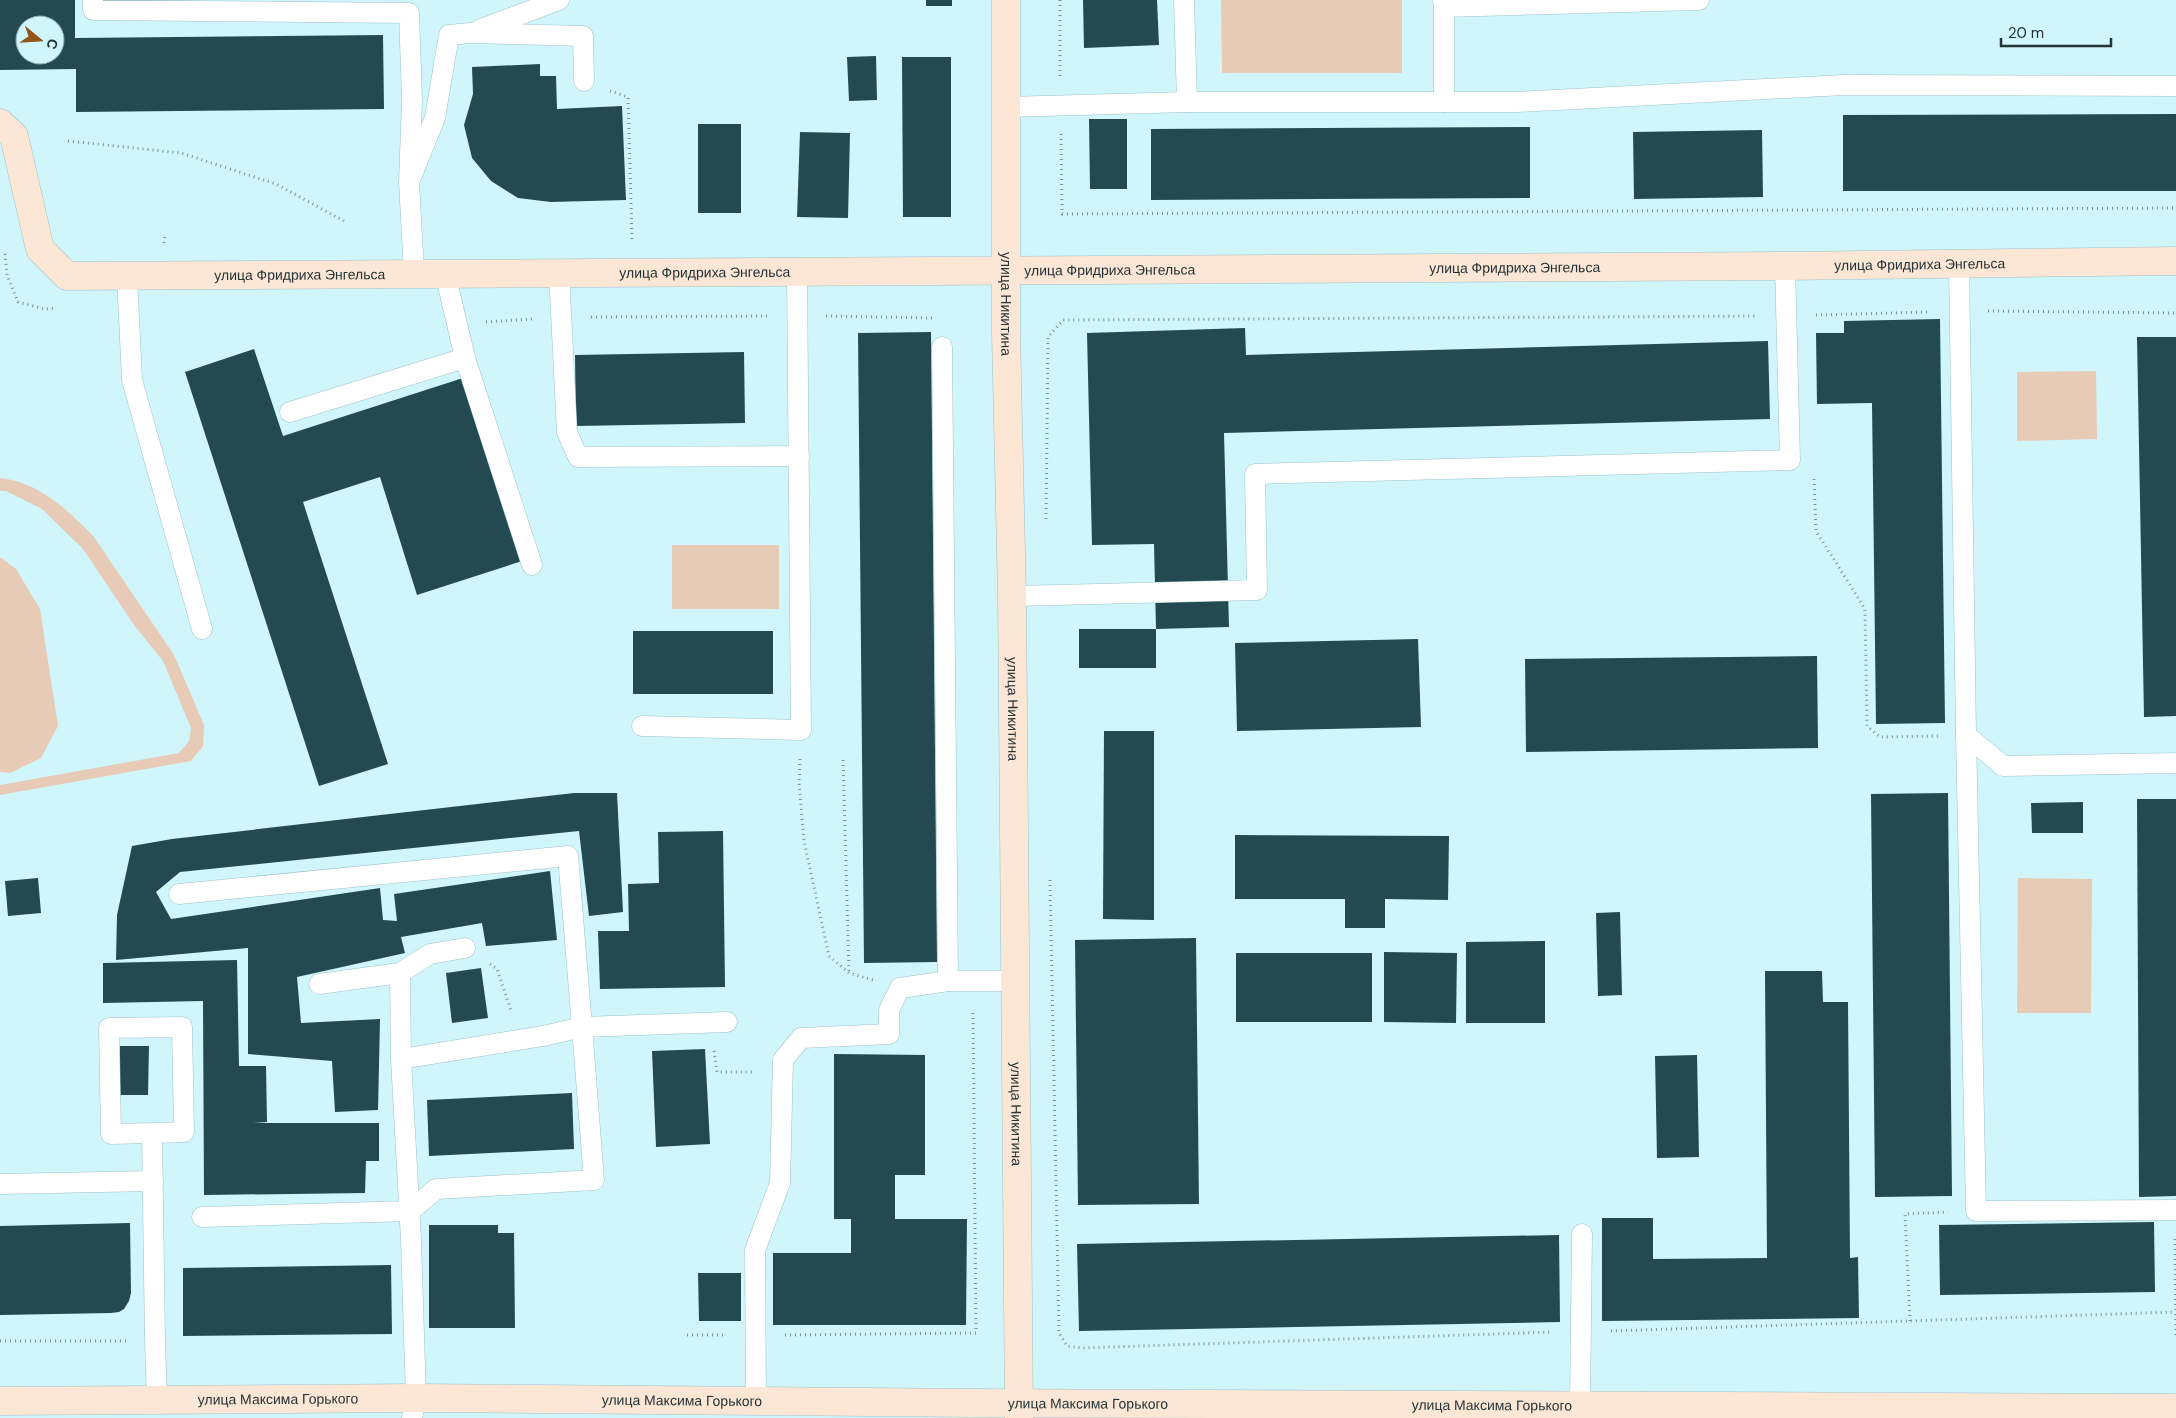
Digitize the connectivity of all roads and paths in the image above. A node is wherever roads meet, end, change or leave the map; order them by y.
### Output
1 (93, 0) edge
2 (559, 0) edge
3 (1006, 0) edge
4 (1060, 0) edge
5 (1184, 0) edge
6 (1698, 0) edge
7 (1443, 4) edge
8 (205, 6) edge
9 (470, 33) junction
10 (584, 82) joint
11 (2176, 86) edge
12 (1187, 102) junction
13 (1444, 102) junction
14 (1061, 106) junction
15 (1006, 107) junction
16 (0, 123) edge
17 (68, 141) dead end
18 (409, 182) junction
19 (2176, 208) edge
20 (344, 221) dead end
21 (632, 240) dead end
22 (2176, 261) edge
23 (1959, 264) junction
24 (1785, 266) junction
25 (1006, 271) junction
26 (559, 272) junction
27 (797, 272) junction
28 (414, 273) junction
29 (445, 273) junction
30 (127, 276) junction
31 (1960, 311) junction
32 (2176, 313) edge
33 (1786, 316) junction
34 (537, 319) dead end
35 (483, 322) dead end
36 (942, 347) dead end
37 (465, 358) junction
38 (290, 412) dead end
39 (799, 456) junction
40 (1790, 460) junction
41 (1046, 526) dead end
42 (532, 565) dead end
43 (1012, 596) junction
44 (202, 629) dead end
45 (642, 726) dead end
46 (800, 730) junction
47 (1966, 735) junction
48 (843, 760) dead end
49 (2176, 763) edge
50 (1050, 874) dead end
51 (179, 894) dead end
52 (465, 948) joint
53 (400, 973) junction
54 (849, 973) junction
55 (948, 981) junction
56 (972, 981) junction
57 (1016, 981) junction
58 (319, 984) dead end
59 (900, 988) junction
60 (718, 1022) joint
61 (582, 1027) junction
62 (510, 1042) junction
63 (401, 1059) junction
64 (782, 1071) junction
65 (152, 1133) junction
66 (153, 1182) junction
67 (0, 1184) edge
68 (410, 1211) junction
69 (1976, 1211) junction
70 (202, 1217) dead end
71 (2175, 1219) edge
72 (1582, 1234) dead end
73 (2175, 1312) junction
74 (1910, 1321) junction
75 (1581, 1332) junction
76 (687, 1335) dead end
77 (756, 1335) junction
78 (2176, 1337) edge
79 (0, 1341) edge
80 (154, 1341) junction
81 (157, 1399) junction
82 (0, 1401) edge
83 (1580, 1405) junction
84 (771, 1407) edge
85 (414, 1408) edge
86 (2176, 1408) edge
87 (61, 1409) edge
88 (1019, 1410) edge
89 (1708, 1412) edge

1 - 8 lane
2 - 9 lane
3 - 15 street, улица Никитина
4 - 14 path
5 - 12 lane
6 - 7 lane
7 - 13 lane
8 - 18 lane
9 - 10 lane
9 - 18 lane
10 - 21 path
11 - 13 lane
12 - 13 lane
12 - 14 lane
14 - 15 lane
14 - 19 path
15 - 25 street, улица Никитина
16 - 30 street, улица Фридриха Энгельса
17 - 20 path
18 - 28 lane
22 - 23 street, улица Фридриха Энгельса
23 - 24 street, улица Фридриха Энгельса
23 - 31 lane
24 - 25 street, улица Фридриха Энгельса
24 - 33 lane
25 - 27 street, улица Фридриха Энгельса
25 - 43 street, улица Никитина
26 - 27 street, улица Фридриха Энгельса
26 - 29 street, улица Фридриха Энгельса
26 - 39 lane
27 - 39 lane
28 - 29 street, улица Фридриха Энгельса
28 - 30 street, улица Фридриха Энгельса
29 - 37 lane
30 - 44 lane
31 - 32 path
31 - 33 path
31 - 47 lane
33 - 40 lane
33 - 41 path
34 - 35 path
36 - 55 lane
37 - 38 lane
37 - 42 lane
39 - 46 lane
40 - 43 lane
40 - 47 path
43 - 57 street, улица Никитина
45 - 46 lane
46 - 54 path
47 - 49 lane
47 - 69 lane
48 - 54 path
50 - 75 path
51 - 61 lane
52 - 53 lane
52 - 62 path
53 - 58 lane
53 - 63 lane
54 - 59 path
55 - 56 lane
55 - 59 lane
56 - 57 lane
56 - 77 path
57 - 88 street, улица Никитина
59 - 64 lane
60 - 61 lane
60 - 64 path
61 - 62 lane
61 - 68 lane
62 - 63 lane
63 - 68 lane
64 - 77 lane
65 - 65 lane
65 - 66 lane
66 - 67 lane
66 - 80 lane
68 - 70 lane
68 - 85 lane
69 - 71 lane
69 - 74 path
71 - 73 path
72 - 75 lane
73 - 74 path
73 - 78 path
74 - 75 path
75 - 83 lane
76 - 77 path
77 - 84 lane
79 - 80 path
80 - 81 lane
81 - 85 street, улица Максима Горького
81 - 87 street, улица Максима Горького
82 - 87 street, улица Максима Горького
83 - 88 street, улица Максима Горького
83 - 89 street, улица Максима Горького
84 - 85 street, улица Максима Горького
84 - 88 street, улица Максима Горького
86 - 89 street, улица Максима Горького

